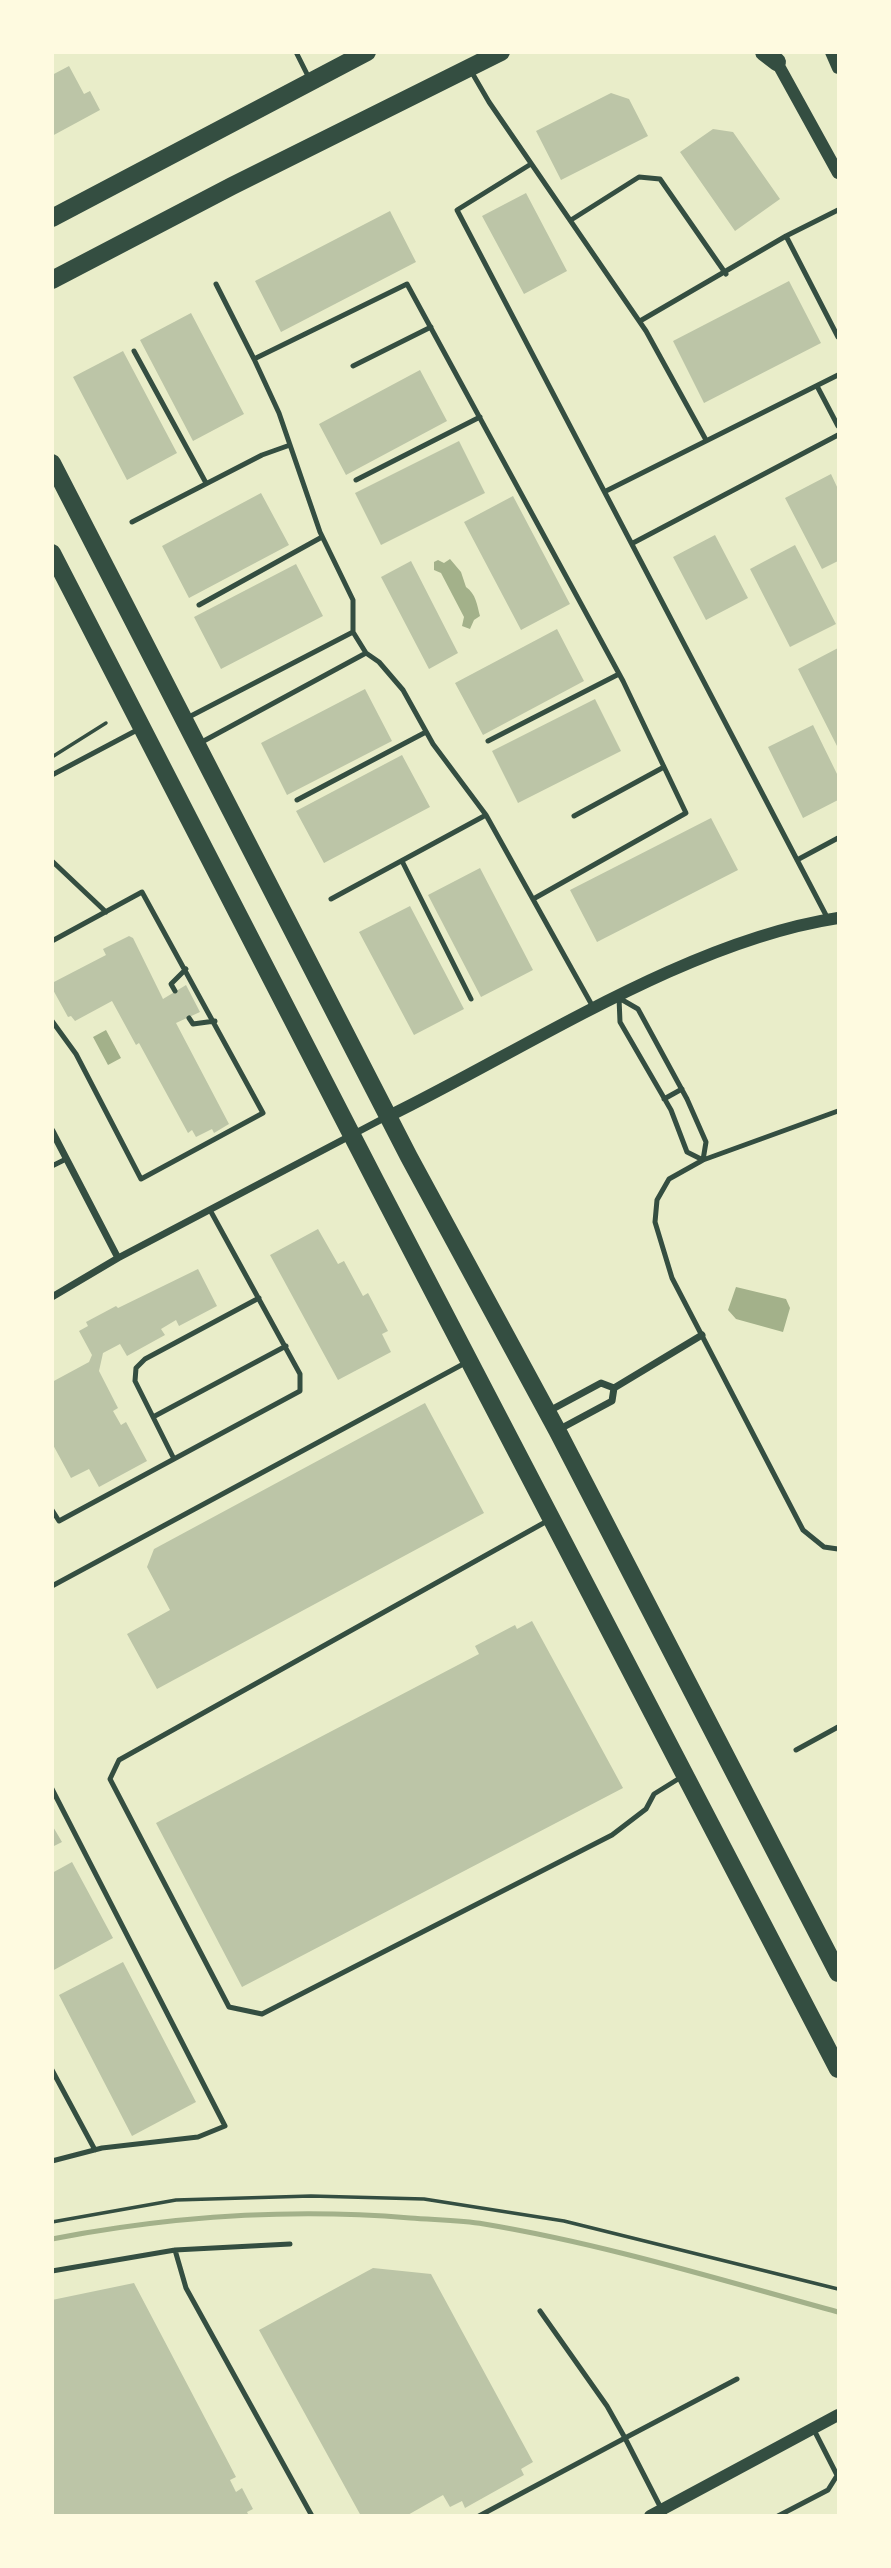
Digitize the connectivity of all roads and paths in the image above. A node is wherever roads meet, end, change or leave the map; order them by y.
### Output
1 (296, 52) edge
2 (367, 52) edge
3 (501, 52) edge
4 (831, 52) edge
5 (771, 56) edge
6 (470, 68) junction
7 (838, 68) edge
8 (311, 82) junction
9 (531, 164) junction
10 (838, 173) edge
11 (838, 210) edge
12 (56, 214) edge
13 (570, 220) junction
14 (786, 236) junction
15 (726, 274) junction
16 (52, 280) edge
17 (216, 284) dead end
18 (640, 321) junction
19 (431, 327) junction
20 (838, 337) edge
21 (134, 351) dead end
22 (254, 359) junction
23 (353, 366) dead end
24 (838, 375) edge
25 (817, 386) junction
26 (480, 417) junction
27 (838, 426) edge
28 (838, 435) edge
29 (706, 440) junction
30 (290, 445) junction
31 (52, 463) edge
32 (356, 480) dead end
33 (206, 483) junction
34 (606, 491) junction
35 (132, 522) dead end
36 (322, 537) junction
37 (633, 543) junction
38 (52, 553) edge
39 (199, 605) dead end
40 (354, 632) junction
41 (366, 653) junction
42 (619, 674) junction
43 (185, 719) junction
44 (106, 723) dead end
45 (142, 727) junction
46 (426, 732) junction
47 (488, 741) dead end
48 (198, 744) junction
49 (52, 757) edge
50 (664, 767) junction
51 (52, 775) edge
52 (297, 800) dead end
53 (486, 816) junction
54 (574, 816) dead end
55 (838, 838) edge
56 (797, 860) junction
57 (52, 861) edge
58 (402, 861) junction
59 (535, 898) junction
60 (331, 899) dead end
61 (106, 912) junction
62 (833, 919) edge
63 (52, 941) edge
64 (186, 969) junction
65 (175, 991) dead end
66 (619, 998) junction
67 (471, 999) dead end
68 (594, 1009) junction
69 (189, 1018) dead end
70 (52, 1021) edge
71 (215, 1021) junction
72 (682, 1089) junction
73 (664, 1099) junction
74 (838, 1111) edge
75 (389, 1116) junction
76 (52, 1131) edge
77 (354, 1134) junction
78 (66, 1158) junction
79 (703, 1160) junction
80 (52, 1166) edge
81 (210, 1210) junction
82 (118, 1258) junction
83 (52, 1297) edge
84 (259, 1298) junction
85 (702, 1335) junction
86 (286, 1346) junction
87 (469, 1360) junction
88 (614, 1388) junction
89 (547, 1412) junction
90 (153, 1417) junction
91 (557, 1430) junction
92 (174, 1459) junction
93 (52, 1510) edge
94 (552, 1518) junction
95 (838, 1549) edge
96 (52, 1586) edge
97 (838, 1727) edge
98 (796, 1750) dead end
99 (686, 1774) junction
100 (52, 1788) edge
101 (838, 1973) edge
102 (838, 2069) edge
103 (52, 2070) edge
104 (95, 2150) junction
105 (52, 2161) edge
106 (52, 2222) edge
107 (290, 2244) dead end
108 (175, 2250) junction
109 (52, 2271) edge
110 (838, 2289) edge
111 (540, 2311) dead end
112 (737, 2379) dead end
113 (838, 2415) edge
114 (814, 2428) junction
115 (625, 2438) junction
116 (838, 2475) edge
117 (659, 2513) edge
118 (312, 2515) edge
119 (479, 2515) edge
120 (778, 2515) edge

1 - 8 lane
2 - 8 main road
3 - 6 main road
4 - 7 street
5 - 10 street
6 - 9 lane
6 - 16 main road
8 - 12 main road
9 - 13 lane
9 - 34 lane
11 - 14 lane
13 - 15 lane
13 - 18 lane
14 - 15 lane
14 - 20 lane
15 - 18 lane
17 - 22 lane
18 - 29 lane
19 - 22 lane
19 - 23 lane
19 - 26 lane
21 - 33 lane
22 - 30 lane
24 - 25 lane
25 - 27 lane
25 - 29 lane
26 - 32 lane
26 - 42 lane
28 - 37 lane
29 - 34 lane
30 - 33 lane
30 - 36 lane
31 - 43 main road
33 - 35 lane
34 - 37 lane
36 - 39 lane
36 - 40 lane
37 - 56 lane
38 - 45 main road
40 - 41 lane
40 - 43 lane
41 - 46 lane
41 - 48 lane
42 - 47 lane
42 - 50 lane
43 - 48 main road
44 - 49 path
45 - 51 lane
45 - 77 main road
46 - 52 lane
46 - 53 lane
48 - 75 main road
50 - 54 lane
50 - 59 lane
53 - 58 lane
53 - 59 lane
55 - 56 lane
56 - 62 lane
57 - 61 lane
58 - 60 lane
58 - 67 lane
59 - 68 lane
61 - 63 lane
61 - 64 lane
62 - 66 street
64 - 65 lane
64 - 71 lane
66 - 68 street
66 - 72 lane
66 - 73 lane
68 - 75 street
69 - 71 lane
70 - 71 lane
72 - 73 lane
72 - 79 lane
73 - 79 lane
74 - 79 lane
75 - 77 street
75 - 89 main road
76 - 78 street
77 - 81 street
77 - 87 main road
78 - 80 lane
78 - 82 street
79 - 85 lane
81 - 82 street
81 - 84 lane
82 - 83 street
84 - 86 lane
84 - 90 lane
85 - 88 street
85 - 95 lane
86 - 90 lane
86 - 92 lane
87 - 94 main road
87 - 96 lane
88 - 89 street
88 - 91 street
89 - 91 main road
90 - 92 lane
91 - 101 main road
92 - 93 lane
94 - 99 main road
94 - 99 lane
97 - 98 lane
99 - 102 main road
100 - 104 lane
103 - 104 lane
104 - 105 lane
106 - 110 path
107 - 108 lane
108 - 109 lane
108 - 118 lane
111 - 115 lane
112 - 115 lane
113 - 114 street
114 - 116 lane
114 - 117 street
115 - 117 lane
115 - 119 lane
116 - 120 lane

